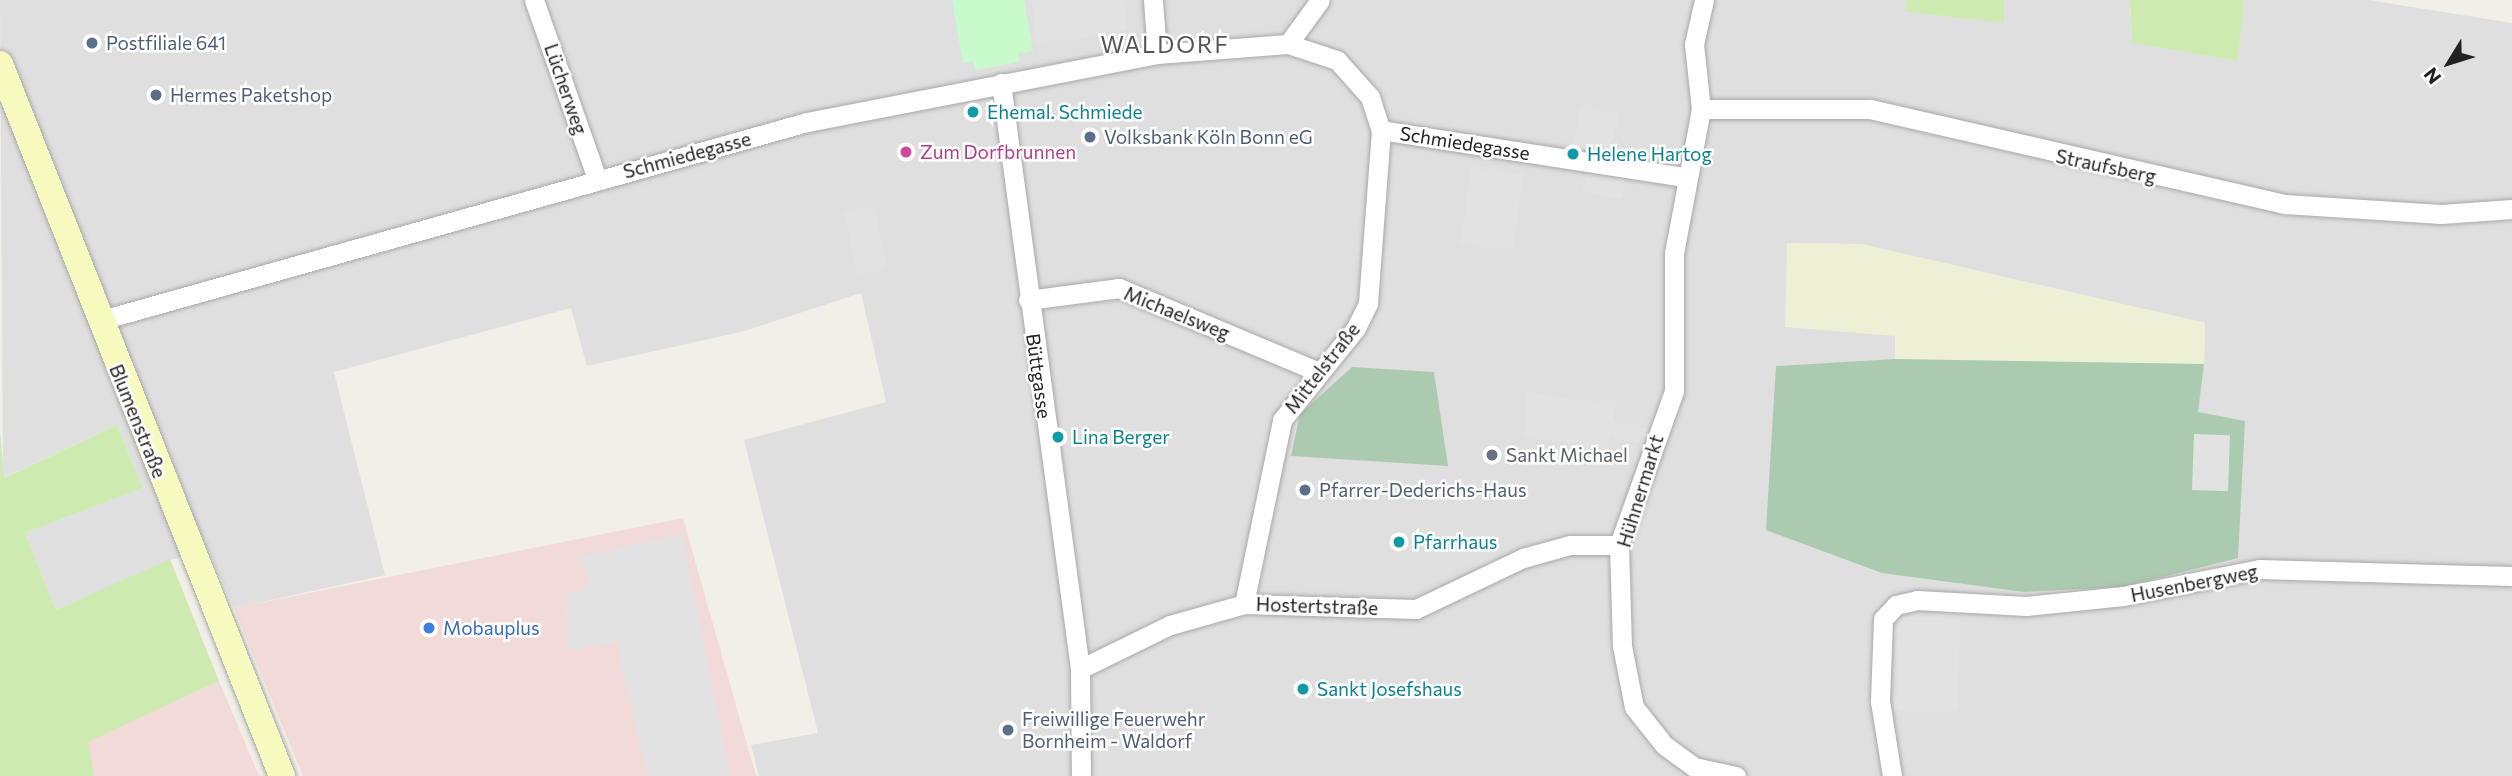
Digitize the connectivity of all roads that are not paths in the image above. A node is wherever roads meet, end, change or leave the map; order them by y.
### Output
1 (534, 0) edge
2 (1153, 0) edge
3 (1320, 0) edge
4 (1704, 0) edge
5 (1288, 44) junction
6 (1157, 54) junction
7 (0, 64) edge
8 (1001, 83) junction
9 (1702, 109) junction
10 (1381, 130) junction
11 (1685, 177) junction
12 (597, 179) junction
13 (2512, 209) edge
14 (1028, 300) junction
15 (98, 321) junction
16 (1319, 372) junction
17 (1619, 545) junction
18 (2512, 576) edge
19 (1244, 604) junction
20 (1080, 669) junction
21 (282, 776) edge
22 (1082, 776) edge
23 (1736, 776) edge
24 (1892, 776) edge

1 - 12 street, Lücherweg
2 - 6 street
3 - 5 street
4 - 9 street
5 - 6 street, Schmiedegasse
5 - 10 street, Schmiedegasse
6 - 8 street, Schmiedegasse
7 - 15 main road, Blumenstraße
8 - 12 street, Schmiedegasse
8 - 14 street, Büttgasse
9 - 11 street, Hühnermarkt
9 - 13 street, Straufsberg
10 - 11 street, Schmiedegasse
10 - 16 street, Mittelstraße
11 - 17 street, Hühnermarkt
12 - 15 street, Schmiedegasse
14 - 16 street, Michaelsweg
14 - 20 street, Büttgasse
15 - 21 main road, Blumenstraße
16 - 19 street, Mittelstraße
17 - 19 street, Hostertstraße
17 - 23 street, Hühnermarkt
18 - 24 street, Husenbergweg
19 - 20 street, Hostertstraße
20 - 22 street

